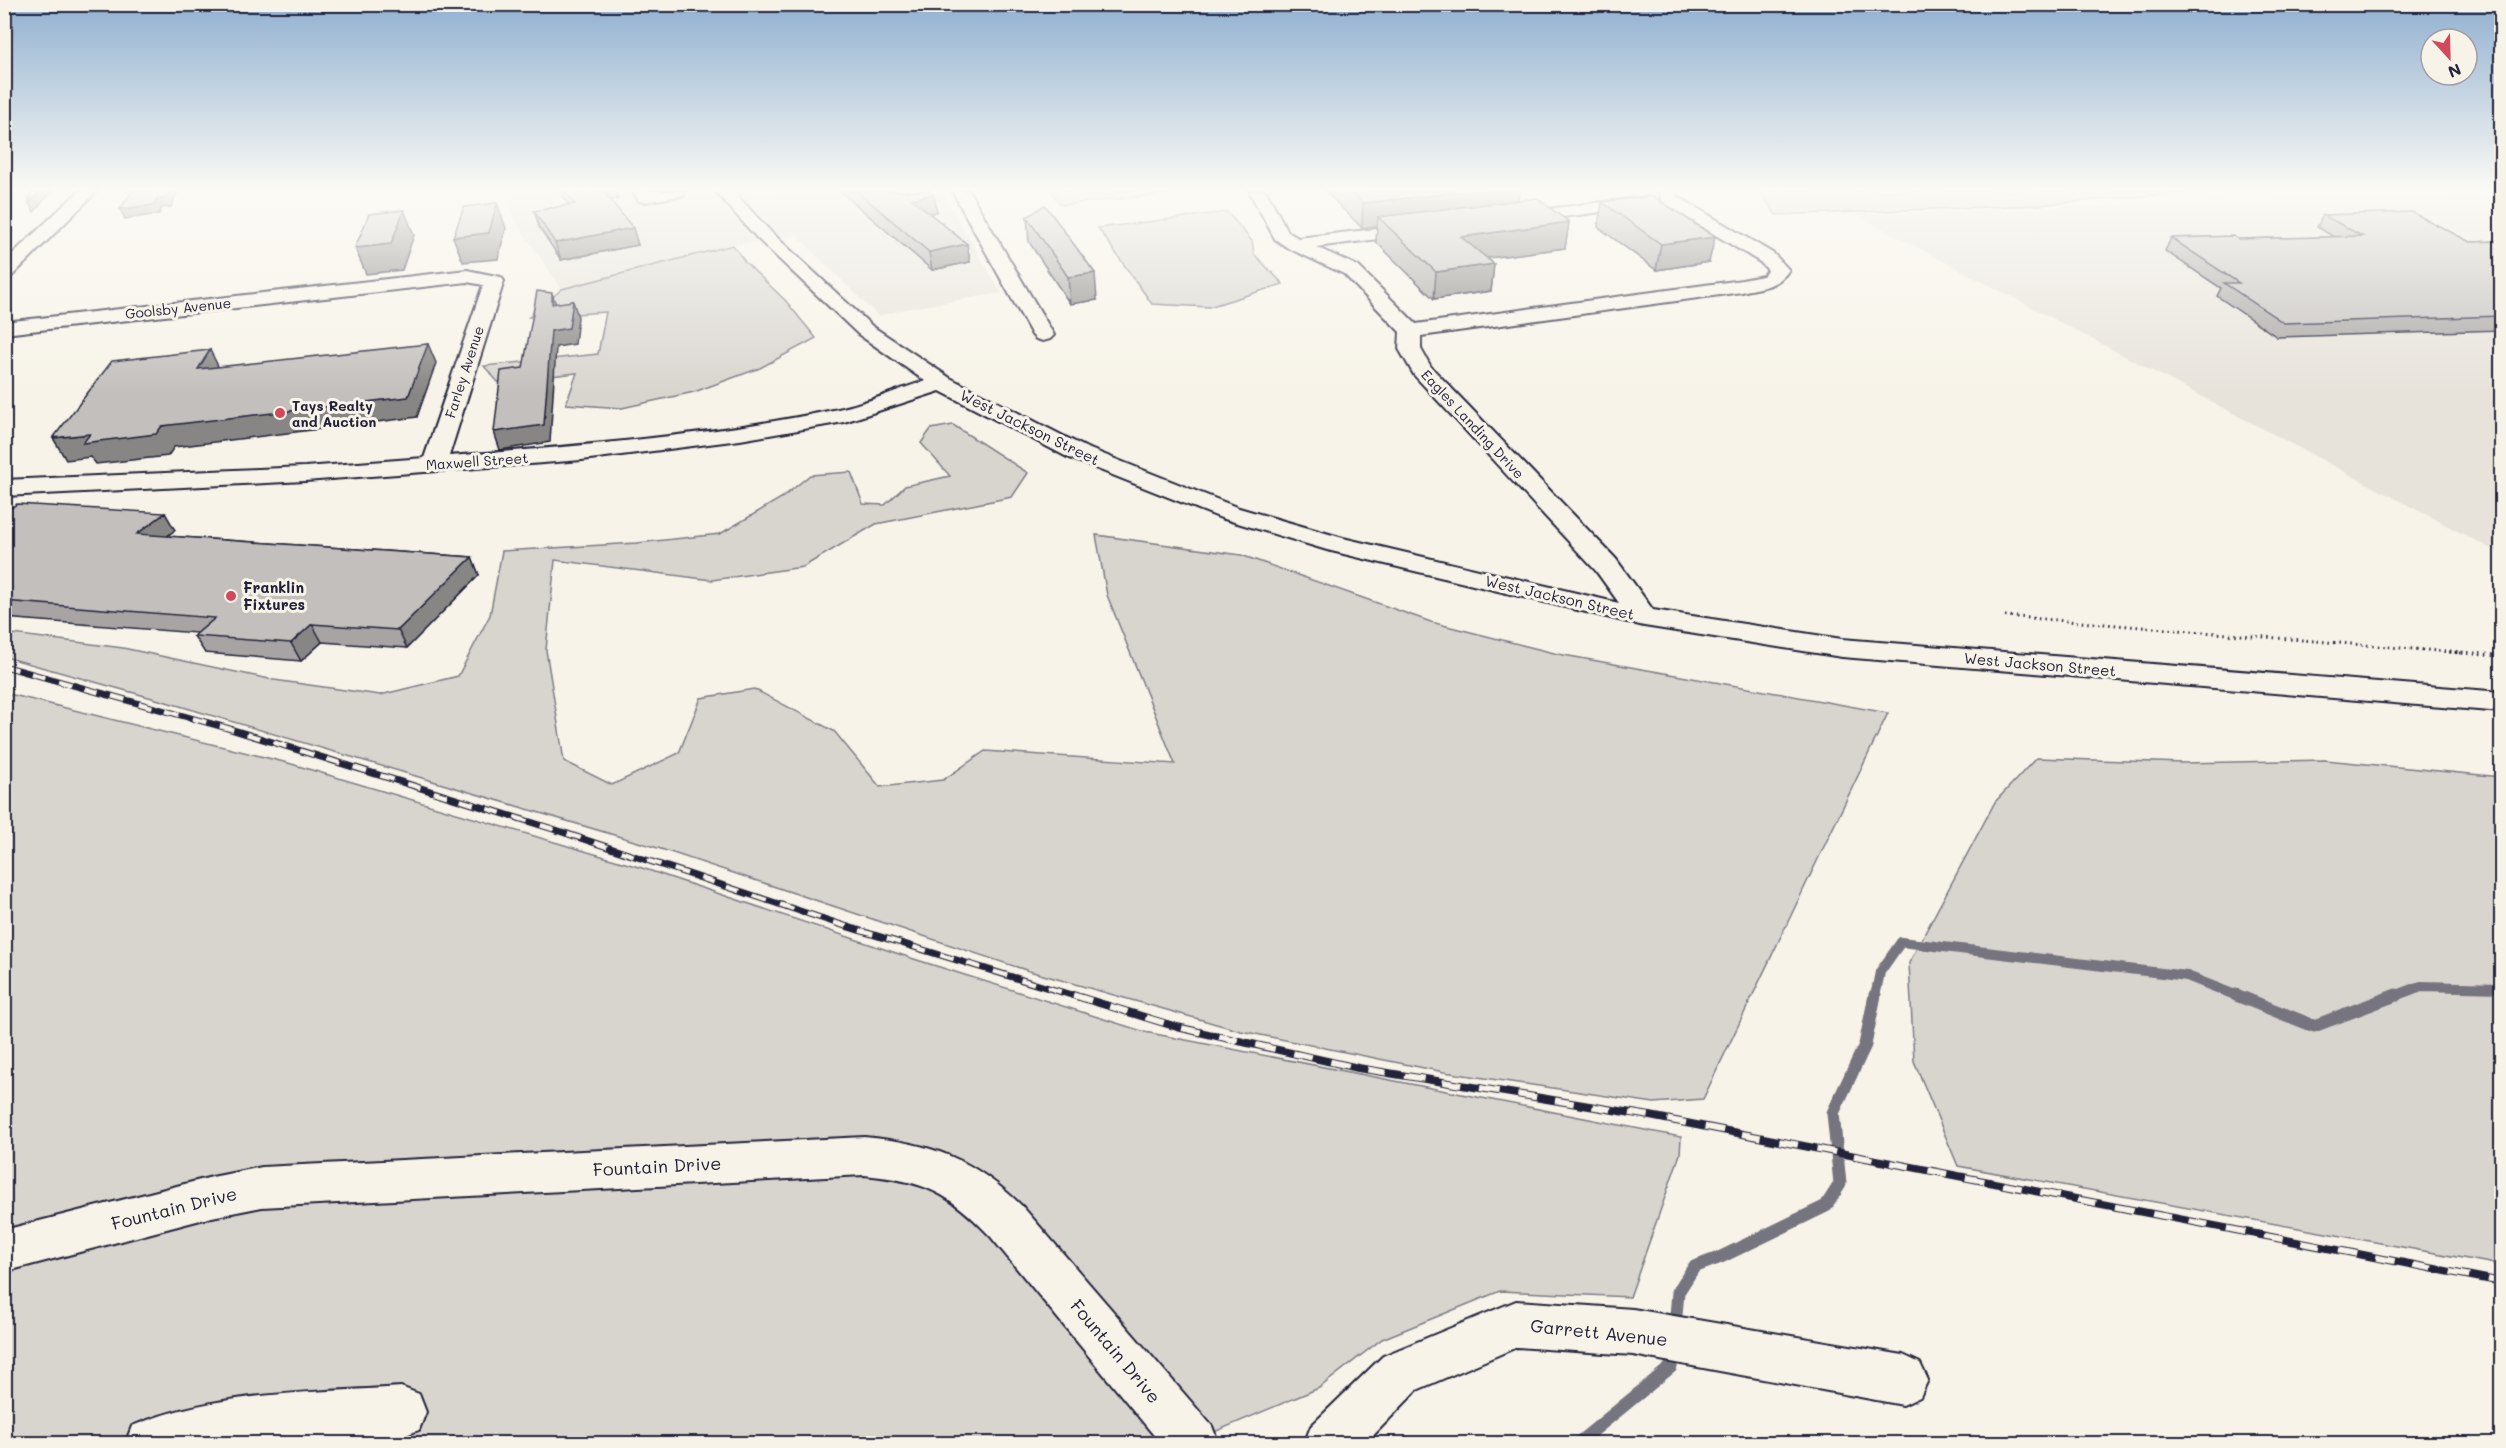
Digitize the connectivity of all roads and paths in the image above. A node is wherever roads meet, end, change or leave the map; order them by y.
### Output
1 (19, 259) edge
2 (789, 259) edge
3 (999, 259) edge
4 (1326, 259) edge
5 (1768, 259) edge
6 (4, 273) edge
7 (494, 281) joint
8 (4, 328) edge
9 (1411, 331) junction
10 (1043, 335) dead end
11 (942, 383) junction
12 (435, 464) junction
13 (4, 488) edge
14 (1644, 616) junction
15 (2005, 616) dead end
16 (2502, 656) edge
17 (2502, 702) edge
18 (4, 1251) edge
19 (1903, 1380) dead end
20 (401, 1412) dead end
21 (150, 1443) edge
22 (1194, 1443) edge
23 (1329, 1443) edge

1 - 6 street
2 - 11 street, West Jackson Street
3 - 10 street
4 - 9 street
5 - 9 street
7 - 8 street, Goolsby Avenue
7 - 12 street, Farley Avenue
9 - 14 street, Eagles Landing Drive
11 - 12 street, Maxwell Street
11 - 14 street, West Jackson Street
12 - 13 street, Maxwell Street
14 - 17 street, West Jackson Street
15 - 16 path
18 - 22 street, Fountain Drive
19 - 23 street, Garrett Avenue
20 - 21 street

